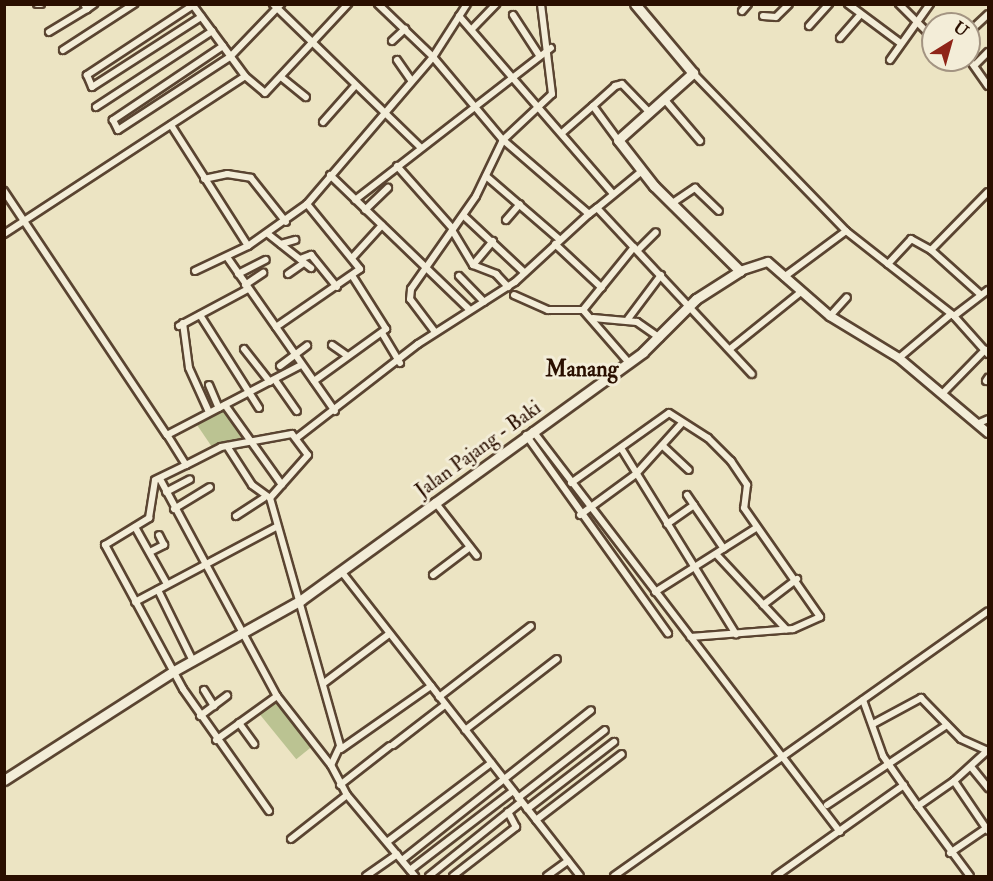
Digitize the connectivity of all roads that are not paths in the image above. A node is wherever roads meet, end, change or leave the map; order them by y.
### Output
1 (94, 4) edge
2 (134, 4) edge
3 (348, 4) edge
4 (378, 4) edge
5 (467, 4) edge
6 (496, 4) edge
7 (542, 4) edge
8 (635, 4) edge
9 (748, 4) edge
10 (789, 4) edge
11 (829, 4) edge
12 (848, 4) edge
13 (899, 4) edge
14 (930, 4) edge
15 (192, 5) edge
16 (277, 6) edge
17 (86, 7) edge
18 (742, 11) dead end
19 (513, 15) dead end
20 (459, 16) junction
21 (763, 16) dead end
22 (859, 16) junction
23 (201, 17) junction
24 (915, 19) junction
25 (921, 25) edge
26 (809, 26) dead end
27 (405, 29) junction
28 (472, 29) junction
29 (212, 31) junction
30 (50, 32) dead end
31 (840, 38) dead end
32 (392, 41) dead end
33 (899, 42) junction
34 (310, 43) junction
35 (223, 46) junction
36 (551, 48) junction
37 (63, 50) dead end
38 (538, 55) junction
39 (230, 57) junction
40 (433, 57) junction
41 (397, 60) dead end
42 (890, 60) dead end
43 (980, 72) edge
44 (693, 74) junction
45 (513, 75) junction
46 (246, 76) junction
47 (281, 77) junction
48 (411, 80) junction
49 (355, 86) junction
50 (988, 86) edge
51 (306, 98) dead end
52 (665, 100) junction
53 (473, 104) junction
54 (592, 106) junction
55 (96, 107) dead end
56 (540, 107) junction
57 (382, 112) junction
58 (650, 113) junction
59 (323, 122) dead end
60 (171, 125) junction
61 (562, 133) junction
62 (502, 139) junction
63 (618, 140) junction
64 (700, 141) dead end
65 (420, 147) junction
66 (397, 166) junction
67 (642, 171) junction
68 (330, 175) junction
69 (486, 176) junction
70 (204, 179) junction
71 (388, 188) dead end
72 (4, 191) edge
73 (988, 192) edge
74 (613, 194) junction
75 (355, 200) junction
76 (307, 204) junction
77 (520, 204) junction
78 (671, 204) junction
79 (597, 208) junction
80 (365, 210) junction
81 (719, 212) dead end
82 (589, 214) junction
83 (464, 216) junction
84 (506, 220) dead end
85 (25, 221) junction
86 (286, 222) junction
87 (382, 225) junction
88 (452, 227) junction
89 (846, 231) junction
90 (656, 232) dead end
91 (4, 234) edge
92 (268, 234) junction
93 (296, 240) dead end
94 (493, 241) junction
95 (557, 242) junction
96 (281, 244) junction
97 (248, 246) junction
98 (636, 248) junction
99 (932, 250) junction
100 (353, 257) junction
101 (226, 258) junction
102 (266, 260) dead end
103 (302, 261) junction
104 (888, 264) junction
105 (473, 265) junction
106 (426, 267) junction
107 (311, 268) dead end
108 (195, 271) dead end
109 (740, 271) junction
110 (263, 273) dead end
111 (525, 273) junction
112 (238, 274) junction
113 (288, 274) dead end
114 (661, 275) junction
115 (459, 276) dead end
116 (353, 277) junction
117 (784, 277) junction
118 (247, 287) junction
119 (337, 287) junction
120 (508, 287) junction
121 (602, 288) junction
122 (988, 290) edge
123 (801, 292) junction
124 (514, 295) dead end
125 (981, 295) junction
126 (847, 297) dead end
127 (484, 302) junction
128 (691, 305) junction
129 (470, 310) junction
130 (583, 310) junction
131 (200, 315) junction
132 (952, 315) junction
133 (830, 316) junction
134 (593, 318) junction
135 (628, 319) junction
136 (276, 327) junction
137 (435, 332) junction
138 (382, 333) junction
139 (660, 338) junction
140 (332, 345) dead end
141 (307, 346) dead end
142 (244, 349) dead end
143 (730, 350) junction
144 (987, 352) edge
145 (295, 355) junction
146 (348, 356) junction
147 (899, 358) junction
148 (400, 363) junction
149 (629, 363) junction
150 (301, 365) junction
151 (280, 366) dead end
152 (752, 374) dead end
153 (272, 381) junction
154 (314, 381) junction
155 (209, 385) dead end
156 (249, 393) junction
157 (942, 394) junction
158 (222, 406) junction
159 (259, 408) dead end
160 (297, 411) dead end
161 (335, 411) junction
162 (209, 412) junction
163 (988, 419) edge
164 (681, 424) junction
165 (977, 424) junction
166 (529, 433) junction
167 (988, 433) edge
168 (167, 435) junction
169 (298, 437) junction
170 (252, 442) junction
171 (227, 446) junction
172 (663, 446) junction
173 (621, 448) junction
174 (186, 465) junction
175 (689, 470) dead end
176 (636, 474) junction
177 (160, 478) junction
178 (190, 479) dead end
179 (571, 483) junction
180 (282, 485) junction
181 (210, 487) dead end
182 (166, 492) junction
183 (687, 495) dead end
184 (267, 498) junction
185 (435, 502) junction
186 (694, 505) junction
187 (590, 508) junction
188 (174, 509) junction
189 (580, 515) junction
190 (236, 516) dead end
191 (667, 524) junction
192 (135, 526) junction
193 (276, 527) junction
194 (756, 528) junction
195 (159, 535) dead end
196 (470, 547) junction
197 (724, 549) junction
198 (150, 552) junction
199 (716, 554) junction
200 (477, 556) dead end
201 (204, 564) junction
202 (694, 567) junction
203 (341, 571) junction
204 (433, 575) dead end
205 (797, 579) junction
206 (167, 584) junction
207 (158, 590) junction
208 (653, 590) junction
209 (638, 593) junction
210 (301, 600) junction
211 (135, 602) junction
212 (763, 605) junction
213 (988, 611) edge
214 (531, 626) dead end
215 (786, 630) junction
216 (242, 633) junction
217 (668, 633) dead end
218 (389, 634) junction
219 (736, 634) junction
220 (690, 637) junction
221 (557, 659) dead end
222 (192, 661) junction
223 (172, 672) junction
224 (324, 683) junction
225 (430, 686) junction
226 (204, 690) dead end
227 (227, 696) dead end
228 (277, 696) junction
229 (439, 697) junction
230 (863, 700) junction
231 (445, 705) junction
232 (214, 706) junction
233 (591, 711) dead end
234 (200, 716) junction
235 (239, 723) junction
236 (873, 724) junction
237 (947, 725) junction
238 (465, 730) junction
239 (605, 730) dead end
240 (216, 740) junction
241 (614, 742) dead end
242 (254, 744) dead end
243 (341, 749) junction
244 (988, 750) edge
245 (622, 754) dead end
246 (782, 756) junction
247 (886, 760) junction
248 (491, 763) junction
249 (331, 765) junction
250 (972, 768) junction
251 (4, 780) edge
252 (504, 781) junction
253 (954, 781) junction
254 (340, 785) junction
255 (904, 785) junction
256 (988, 788) edge
257 (513, 791) junction
258 (347, 795) junction
259 (520, 800) junction
260 (827, 805) dead end
261 (918, 806) junction
262 (527, 809) junction
263 (269, 811) dead end
264 (508, 812) junction
265 (536, 820) junction
266 (988, 829) edge
267 (840, 832) junction
268 (291, 839) dead end
269 (387, 842) junction
270 (950, 853) junction
271 (397, 854) junction
272 (402, 860) junction
273 (568, 861) junction
274 (410, 870) junction
275 (366, 876) edge
276 (416, 876) edge
277 (429, 876) edge
278 (453, 876) edge
279 (547, 876) edge
280 (580, 876) edge
281 (614, 876) edge
282 (776, 876) edge
283 (970, 876) edge

1 - 17 street
2 - 37 street
3 - 34 street
4 - 27 street
5 - 20 street
6 - 28 street
7 - 36 street
8 - 44 main road
9 - 18 street
10 - 21 street
11 - 26 street
12 - 22 street
13 - 24 street
14 - 24 street
15 - 23 street
15 - 23 street
16 - 34 street
16 - 39 street
17 - 30 street
19 - 38 street
20 - 28 street
20 - 40 street
22 - 31 street
22 - 33 street
23 - 29 street
24 - 25 street
24 - 33 street
27 - 32 street
27 - 40 street
28 - 45 street
29 - 35 street
29 - 55 street
33 - 42 street
34 - 47 street
34 - 49 street
35 - 39 street
35 - 39 street
36 - 38 street
36 - 56 street
38 - 45 street
39 - 46 street
40 - 48 street
40 - 53 street
41 - 48 street
43 - 50 street
44 - 52 main road
44 - 89 street
45 - 53 street
45 - 56 street
46 - 47 street
46 - 60 street
47 - 51 street
48 - 57 street
49 - 57 street
49 - 59 street
52 - 58 main road
52 - 64 street
53 - 62 street
53 - 65 street
54 - 58 street
54 - 61 street
54 - 63 street
56 - 61 street
56 - 62 street
57 - 65 street
57 - 68 street
58 - 63 main road
60 - 70 street
60 - 85 street
61 - 74 street
62 - 69 street
62 - 82 street
63 - 67 main road
65 - 66 street
66 - 75 street
66 - 88 street
67 - 74 street
67 - 78 main road
68 - 75 street
68 - 76 street
69 - 77 street
69 - 83 street
70 - 86 street
70 - 97 street
71 - 80 street
72 - 85 street
73 - 99 street
74 - 79 street
75 - 80 street
76 - 86 street
76 - 100 street
77 - 84 street
77 - 95 street
78 - 81 street
78 - 109 main road
79 - 82 street
79 - 98 street
80 - 87 street
82 - 95 street
83 - 88 street
83 - 94 street
85 - 91 street
85 - 168 street
86 - 92 street
87 - 100 street
87 - 106 street
88 - 105 street
88 - 106 street
89 - 104 street
89 - 117 street
90 - 98 street
92 - 96 street
92 - 97 street
93 - 96 street
94 - 105 street
94 - 111 street
95 - 111 street
95 - 121 street
96 - 103 street
97 - 101 street
98 - 114 street
98 - 121 street
99 - 104 street
99 - 125 street
100 - 116 street
101 - 108 street
101 - 112 street
102 - 112 street
103 - 107 street
103 - 113 street
103 - 119 street
104 - 132 street
105 - 120 street
106 - 129 street
106 - 137 street
109 - 117 street
109 - 128 main road, Jalan Pajang - Baki
110 - 118 street
111 - 120 street
112 - 118 street
114 - 128 street
114 - 135 street
115 - 127 street
116 - 119 street
116 - 138 street
117 - 123 street
118 - 131 street
118 - 136 street
119 - 136 street
120 - 127 street
121 - 130 street
122 - 125 street
123 - 133 street
123 - 143 street
124 - 130 street
125 - 132 street
126 - 133 street
127 - 129 street
128 - 139 main road, Jalan Pajang - Baki
128 - 143 street
129 - 137 street
130 - 134 street
131 - 156 street
131 - 162 street
132 - 144 street
132 - 147 street
133 - 147 street
134 - 135 street
134 - 149 street
135 - 139 street
136 - 145 street
137 - 148 street
138 - 146 street
138 - 148 street
139 - 149 main road, Jalan Pajang - Baki
140 - 146 street
141 - 145 street
142 - 153 street
143 - 152 street
144 - 157 street
145 - 150 street
145 - 151 street
146 - 154 street
147 - 157 street
148 - 161 street
149 - 166 main road, Jalan Pajang - Baki
150 - 153 street
150 - 154 street
153 - 156 street
153 - 160 street
154 - 161 street
155 - 158 street
156 - 158 street
156 - 159 street
157 - 165 street
158 - 162 street
158 - 170 street
161 - 169 street
162 - 168 street
163 - 165 street
164 - 172 street
164 - 173 street
164 - 194 street
165 - 167 street
166 - 179 street
166 - 185 main road, Jalan Pajang - Baki
166 - 189 street
168 - 174 street
169 - 170 street
169 - 180 street
170 - 171 street
170 - 180 street
171 - 174 street
171 - 184 street
172 - 175 street
172 - 176 street
173 - 176 street
173 - 179 street
174 - 177 street
176 - 187 street
176 - 191 street
177 - 182 street
177 - 192 street
178 - 182 street
179 - 187 street
180 - 184 street
181 - 188 street
182 - 188 street
183 - 186 street
184 - 190 street
184 - 193 street
185 - 196 street
185 - 203 main road, Jalan Pajang - Baki
186 - 191 street
186 - 197 street
187 - 189 street
187 - 208 street
188 - 201 street
189 - 209 street
191 - 202 street
192 - 198 street
192 - 211 street
193 - 201 street
193 - 210 street
194 - 197 street
194 - 205 street
195 - 198 street
196 - 200 street
196 - 204 street
197 - 199 street
198 - 206 street
199 - 202 street
199 - 212 street
201 - 206 street
201 - 216 street
202 - 208 street
202 - 219 street
203 - 210 main road, Jalan Pajang - Baki
203 - 218 street
205 - 212 street
205 - 215 street
206 - 207 street
207 - 211 street
207 - 222 street
208 - 209 street
208 - 220 street
209 - 217 street
210 - 216 main road, Jalan Pajang - Baki
210 - 224 street
211 - 223 street
212 - 215 street
213 - 230 street
214 - 229 street
215 - 219 street
216 - 222 main road, Jalan Pajang - Baki
216 - 228 street
218 - 224 street
218 - 225 street
219 - 220 street
220 - 246 street
221 - 238 street
222 - 223 main road, Jalan Pajang - Baki
223 - 234 street
223 - 251 main road, Jalan Pajang - Baki
224 - 243 street
225 - 229 street
225 - 243 street
226 - 232 street
227 - 232 street
228 - 235 street
228 - 249 street
229 - 231 street
230 - 236 street
230 - 246 street
231 - 238 street
231 - 254 street
232 - 234 street
233 - 252 street
234 - 240 street
235 - 240 street
235 - 242 street
236 - 237 street
236 - 247 street
237 - 244 street
237 - 247 street
238 - 248 street
239 - 259 street
240 - 263 street
241 - 262 street
243 - 249 street
244 - 250 street
245 - 265 street
246 - 267 street
246 - 281 street
247 - 255 street
247 - 260 street
248 - 252 street
248 - 269 street
249 - 254 street
250 - 253 street
250 - 256 street
252 - 257 street
252 - 272 street
253 - 261 street
253 - 266 street
254 - 258 street
255 - 261 street
255 - 267 street
257 - 259 street
257 - 274 street
258 - 268 street
258 - 269 street
259 - 262 street
259 - 264 street
261 - 270 street
262 - 265 street
264 - 277 street
264 - 278 street
265 - 273 street
266 - 270 street
267 - 282 street
269 - 271 street
270 - 283 street
271 - 272 street
271 - 275 street
272 - 274 street
273 - 279 street
273 - 280 street
274 - 276 street

